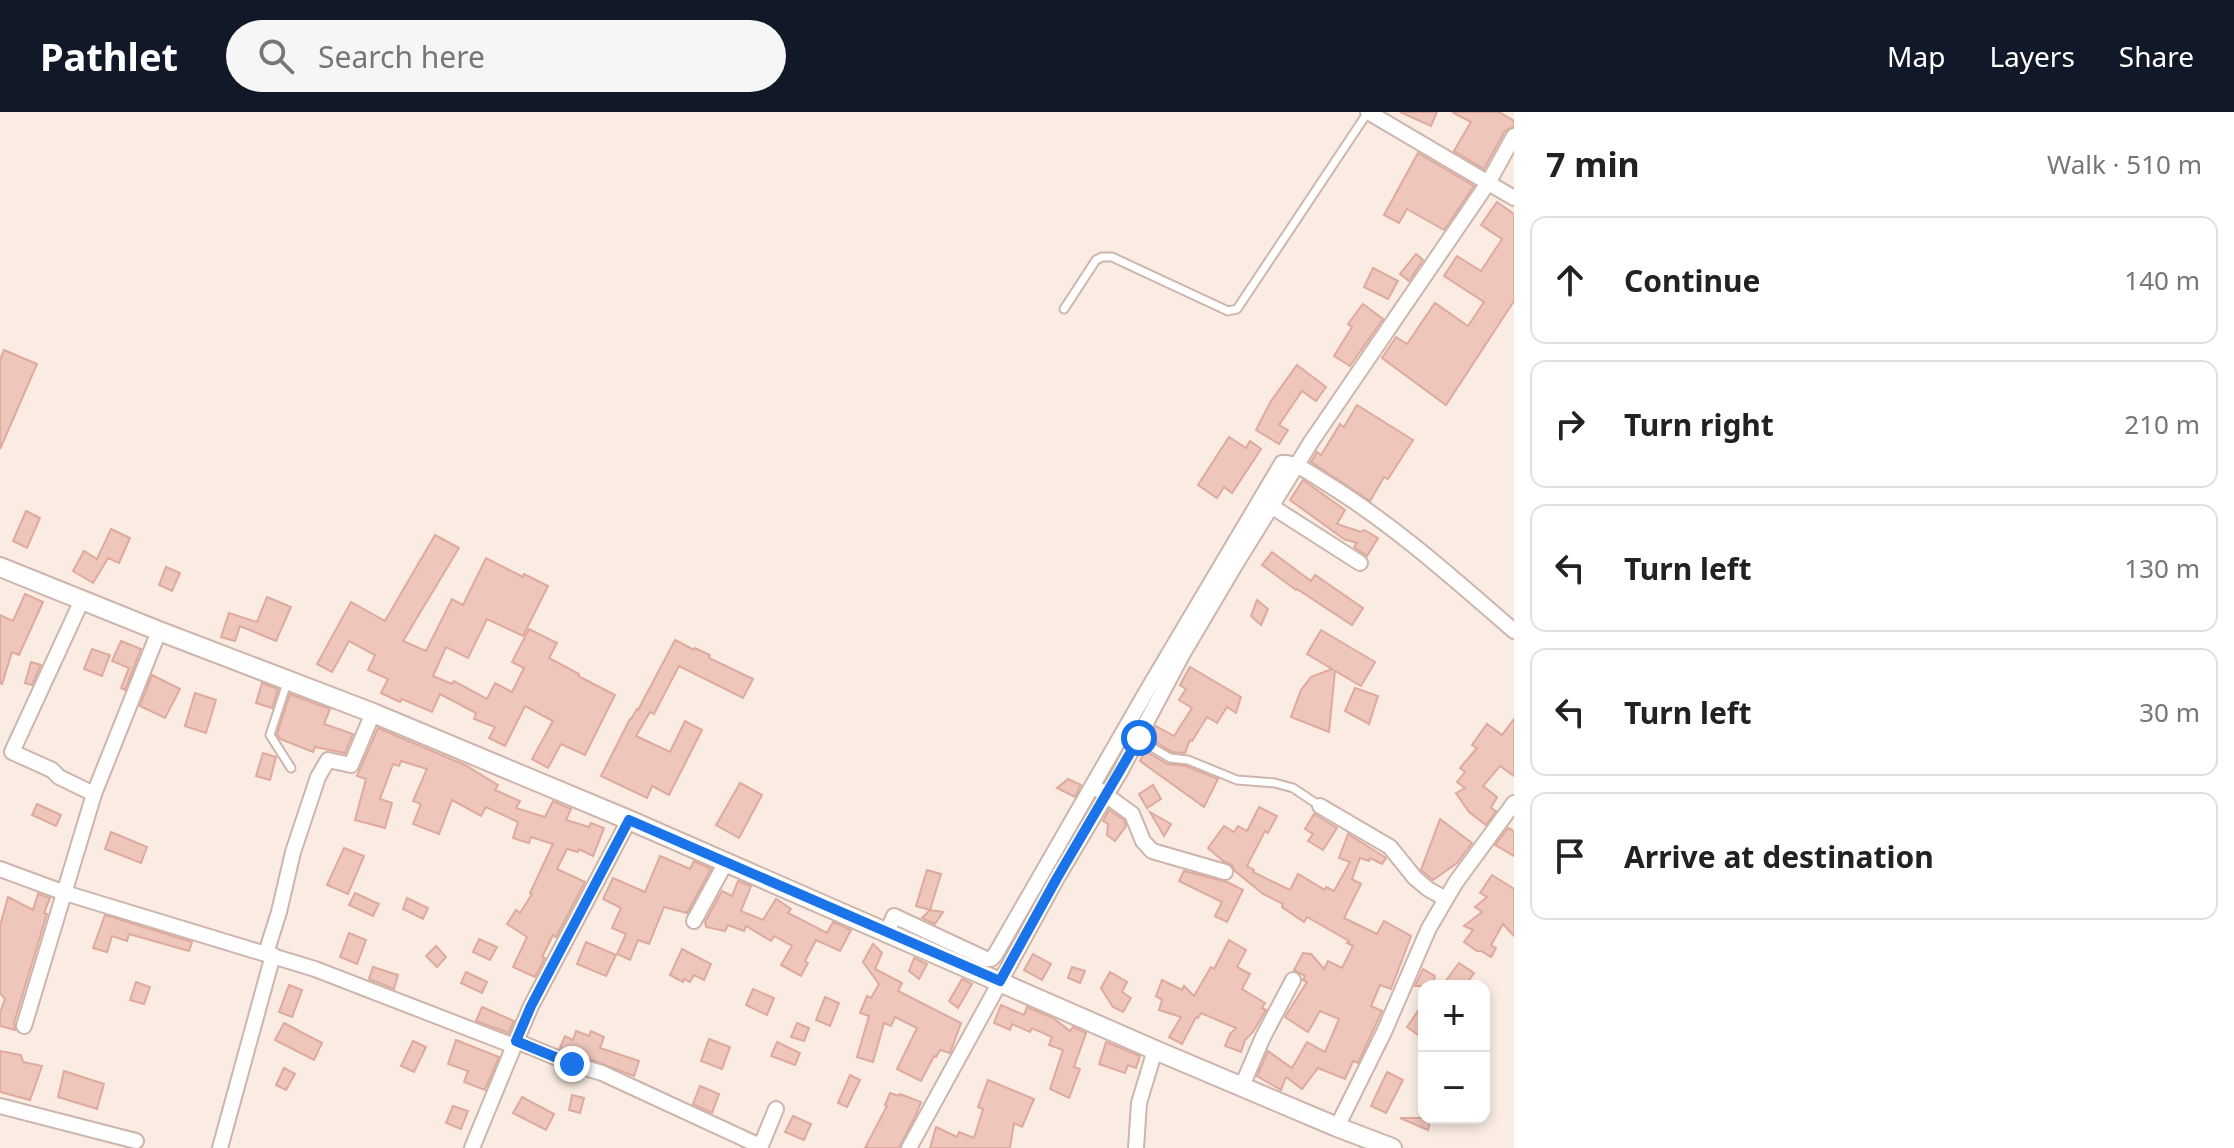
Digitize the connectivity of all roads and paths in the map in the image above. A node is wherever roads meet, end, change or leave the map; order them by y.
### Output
1 (1368, 112) edge
2 (1514, 136) edge
3 (1491, 179) junction
4 (1514, 198) edge
5 (1064, 309) dead end
6 (1297, 466) junction
7 (1271, 506) junction
8 (1360, 563) dead end
9 (0, 567) edge
10 (82, 600) junction
11 (159, 631) junction
12 (1514, 631) edge
13 (288, 681) junction
14 (373, 713) junction
15 (1131, 734) junction
16 (291, 768) dead end
17 (1100, 791) junction
18 (94, 794) junction
19 (1514, 803) edge
20 (1320, 806) joint
21 (629, 820) junction
22 (726, 862) junction
23 (0, 869) edge
24 (1225, 872) dead end
25 (65, 893) junction
26 (1446, 899) junction
27 (694, 921) dead end
28 (889, 927) junction
29 (269, 954) junction
30 (1293, 980) dead end
31 (1000, 981) junction
32 (24, 1026) dead end
33 (515, 1043) junction
34 (1155, 1050) junction
35 (1242, 1086) junction
36 (0, 1106) edge
37 (776, 1109) dead end
38 (1337, 1127) junction
39 (136, 1141) dead end
40 (760, 1147) edge
41 (220, 1148) edge
42 (472, 1148) edge
43 (909, 1148) edge
44 (1136, 1148) edge
45 (1392, 1148) edge

1 - 3 street
1 - 5 lane
2 - 3 street
3 - 4 street
3 - 6 street
6 - 7 street
6 - 12 street
6 - 15 street
7 - 8 street
7 - 15 street
9 - 10 street
10 - 11 street
10 - 18 street
11 - 13 street
11 - 18 street
13 - 14 street
13 - 16 lane
14 - 21 street
14 - 29 street
15 - 17 street
15 - 20 lane
17 - 24 street
17 - 28 street
17 - 31 street
18 - 25 street
19 - 26 street
20 - 26 street
21 - 22 street
21 - 33 street
22 - 27 street
22 - 28 street
23 - 25 street
25 - 29 street
25 - 32 street
26 - 38 street
28 - 31 street
29 - 33 street
29 - 41 street
30 - 35 street
31 - 34 street
31 - 43 street
33 - 40 street
33 - 42 street
34 - 35 street
34 - 44 street
35 - 38 street
36 - 39 street
37 - 40 street
38 - 45 street

